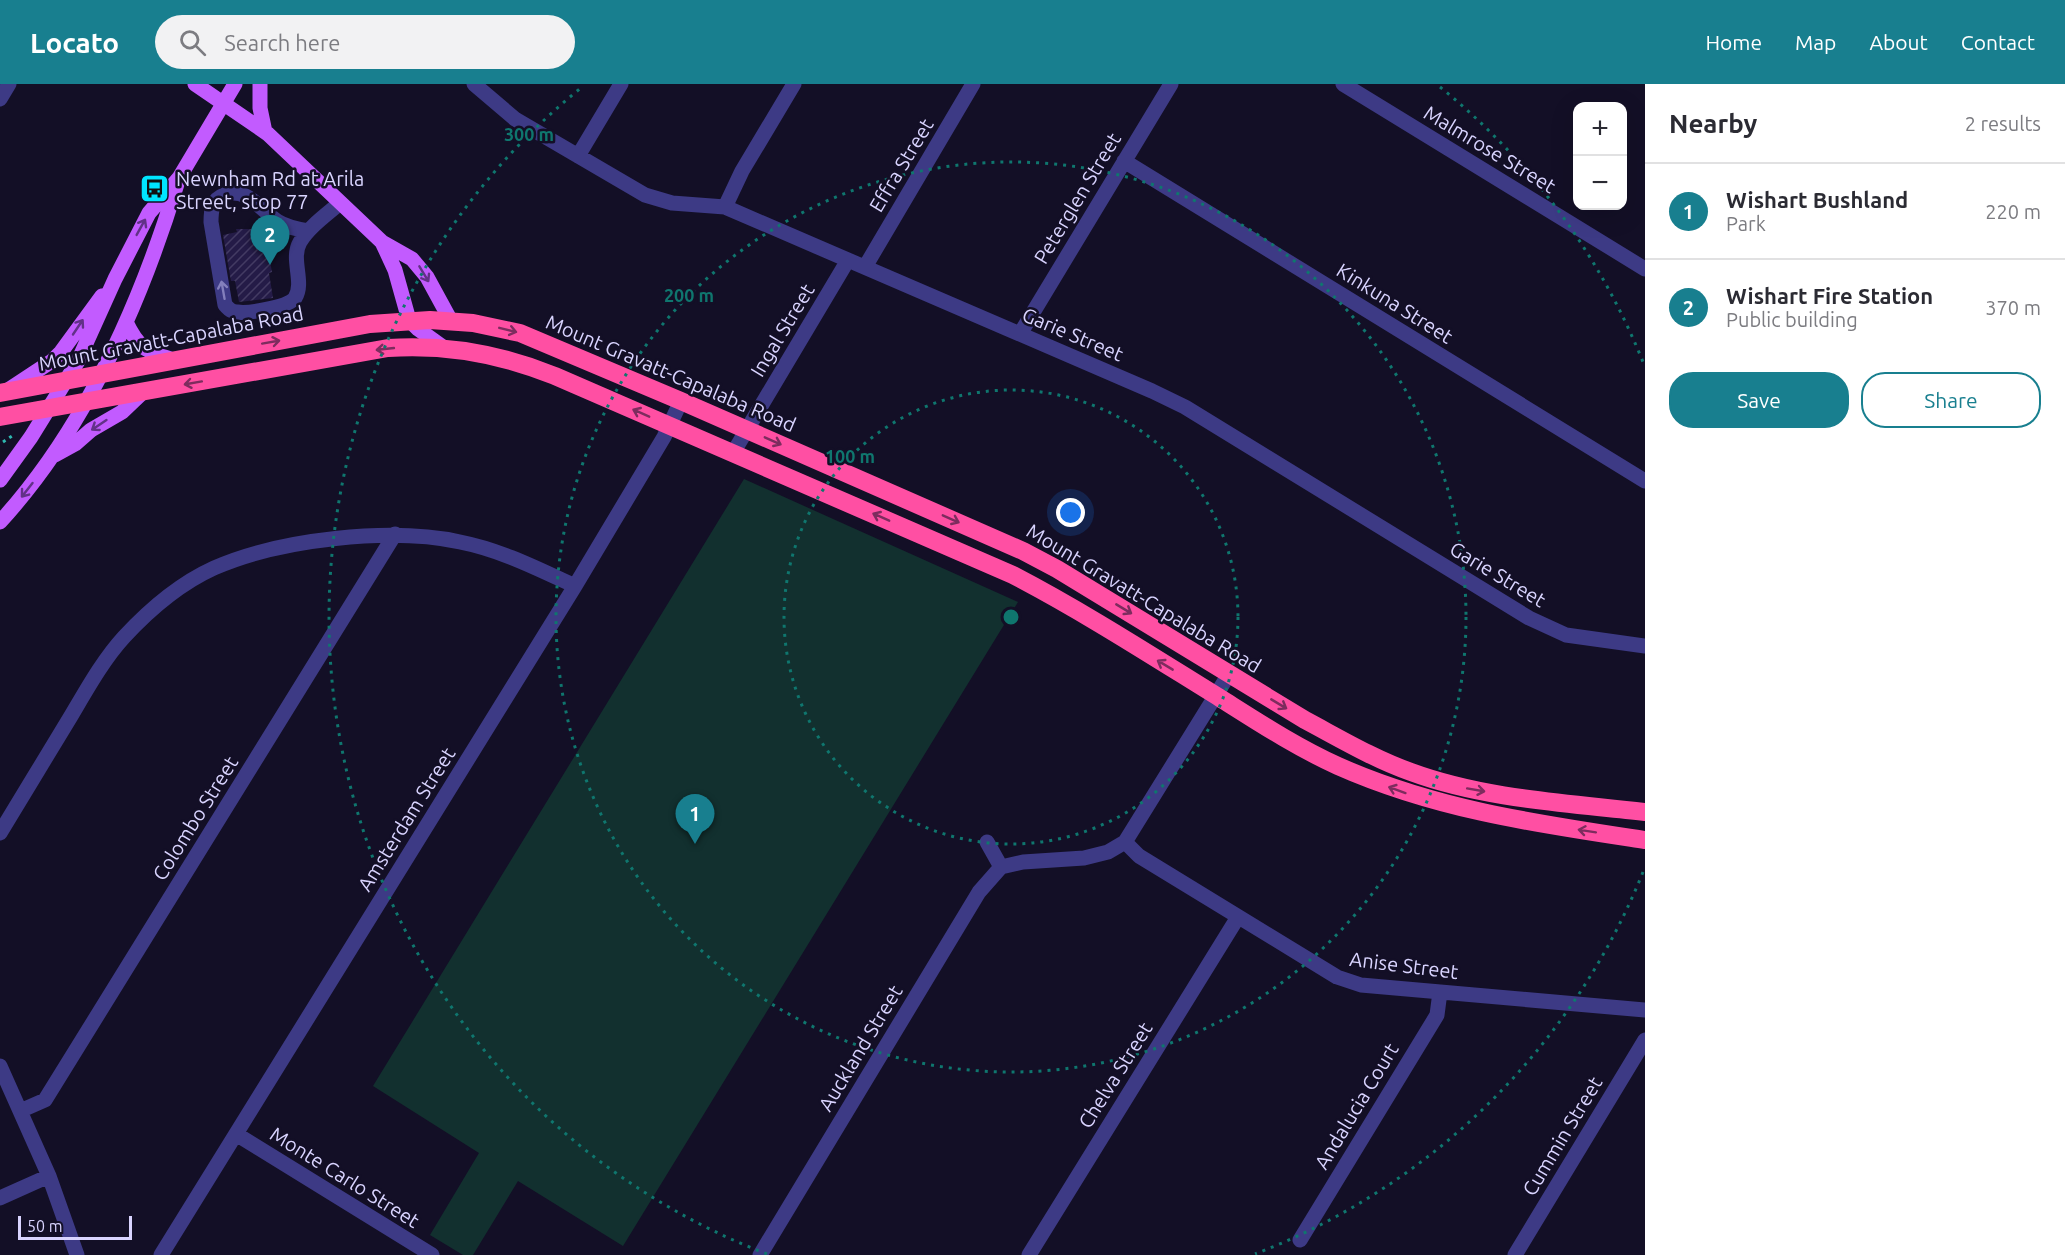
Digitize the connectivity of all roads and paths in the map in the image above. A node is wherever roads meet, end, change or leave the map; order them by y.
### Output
1 (9, 84) edge
2 (195, 84) edge
3 (235, 84) edge
4 (260, 84) edge
5 (474, 84) edge
6 (621, 84) edge
7 (794, 84) edge
8 (973, 84) edge
9 (1171, 84) edge
10 (1343, 84) edge
11 (0, 99) edge
12 (223, 103) junction
13 (265, 132) junction
14 (578, 156) junction
15 (1124, 160) junction
16 (179, 178) junction
17 (340, 203) junction
18 (724, 207) junction
19 (308, 231) junction
20 (382, 242) junction
21 (848, 260) junction
22 (865, 267) junction
23 (1645, 268) edge
24 (115, 279) junction
25 (409, 320) junction
26 (451, 321) junction
27 (126, 322) junction
28 (1020, 334) junction
29 (443, 347) junction
30 (172, 360) junction
31 (101, 373) junction
32 (67, 379) junction
33 (144, 391) junction
34 (2, 393) edge
35 (85, 401) junction
36 (681, 401) junction
37 (49, 408) junction
38 (0, 417) edge
39 (670, 425) junction
40 (747, 430) junction
41 (733, 453) junction
42 (52, 457) junction
43 (1, 472) edge
44 (1645, 481) edge
45 (0, 522) edge
46 (395, 534) junction
47 (575, 586) junction
48 (1645, 646) edge
49 (1229, 674) junction
50 (1215, 696) junction
51 (1645, 812) edge
52 (0, 833) edge
53 (1645, 840) edge
54 (987, 842) dead end
55 (1125, 842) junction
56 (1001, 867) junction
57 (1238, 917) junction
58 (1440, 992) junction
59 (1645, 1010) edge
60 (1645, 1040) edge
61 (0, 1066) edge
62 (20, 1111) junction
63 (236, 1134) junction
64 (49, 1176) junction
65 (0, 1198) edge
66 (1300, 1240) dead end
67 (77, 1255) edge
68 (161, 1255) edge
69 (432, 1255) edge
70 (760, 1255) edge
71 (1029, 1255) edge
72 (1515, 1255) edge

1 - 11 street
2 - 12 main road
3 - 12 main road
4 - 13 main road
5 - 14 street, Garie Street
6 - 14 street
7 - 18 street
8 - 22 street, Effra Street
9 - 15 street, Peterglen Street
10 - 23 street, Malmrose Street
12 - 13 main road
12 - 16 main road
13 - 17 main road
14 - 18 street, Garie Street
15 - 28 street, Peterglen Street
15 - 44 street, Kinkuna Street
24 -> 16 main road
16 - 27 main road
17 - 19 street
17 - 20 main road
18 - 21 street, Garie Street
19 -> 19 street
20 - 25 main road
20 -> 26 main road
21 - 22 street, Garie Street
21 - 40 street, Ingal Street
22 - 28 street, Garie Street
24 - 32 main road
34 -> 24 main road
25 - 26 highway, Mount Gravatt-Capalaba Road
25 - 29 main road
30 -> 25 highway, Mount Gravatt-Capalaba Road
26 -> 36 highway, Mount Gravatt-Capalaba Road
27 - 30 main road
27 - 31 main road
28 - 48 street, Garie Street
29 -> 33 highway
39 -> 29 highway
30 - 31 highway, Mount Gravatt-Capalaba Road
31 - 32 highway, Mount Gravatt-Capalaba Road
31 - 35 main road
32 - 34 highway, Mount Gravatt-Capalaba Road
32 - 37 main road
33 - 35 highway
33 -> 42 main road
35 - 37 highway
35 - 42 main road
36 - 39 street, Amsterdam Street
36 - 40 highway, Mount Gravatt-Capalaba Road
37 - 38 highway
37 - 43 main road
39 - 41 highway
39 - 47 street, Amsterdam Street
40 - 41 street, Ingal Street
40 -> 49 highway, Mount Gravatt-Capalaba Road
50 -> 41 highway
42 -> 45 main road
46 - 47 street
46 - 52 street
46 - 62 street, Colombo Street
47 - 63 street, Amsterdam Street
49 - 50 street
49 -> 51 highway, Mount Gravatt-Capalaba Road
53 -> 50 highway
50 - 55 street
54 - 56 street
55 - 56 street
55 - 57 street, Anise Street
56 - 70 street, Auckland Street
57 - 58 street, Anise Street
57 - 71 street, Chelva Street
58 - 59 street, Anise Street
58 - 66 street, Andalucia Court
60 - 72 street, Cummin Street
61 - 62 street
62 - 64 street
63 - 68 street, Amsterdam Street
63 - 69 street, Monte Carlo Street
64 - 65 street
64 - 67 street

